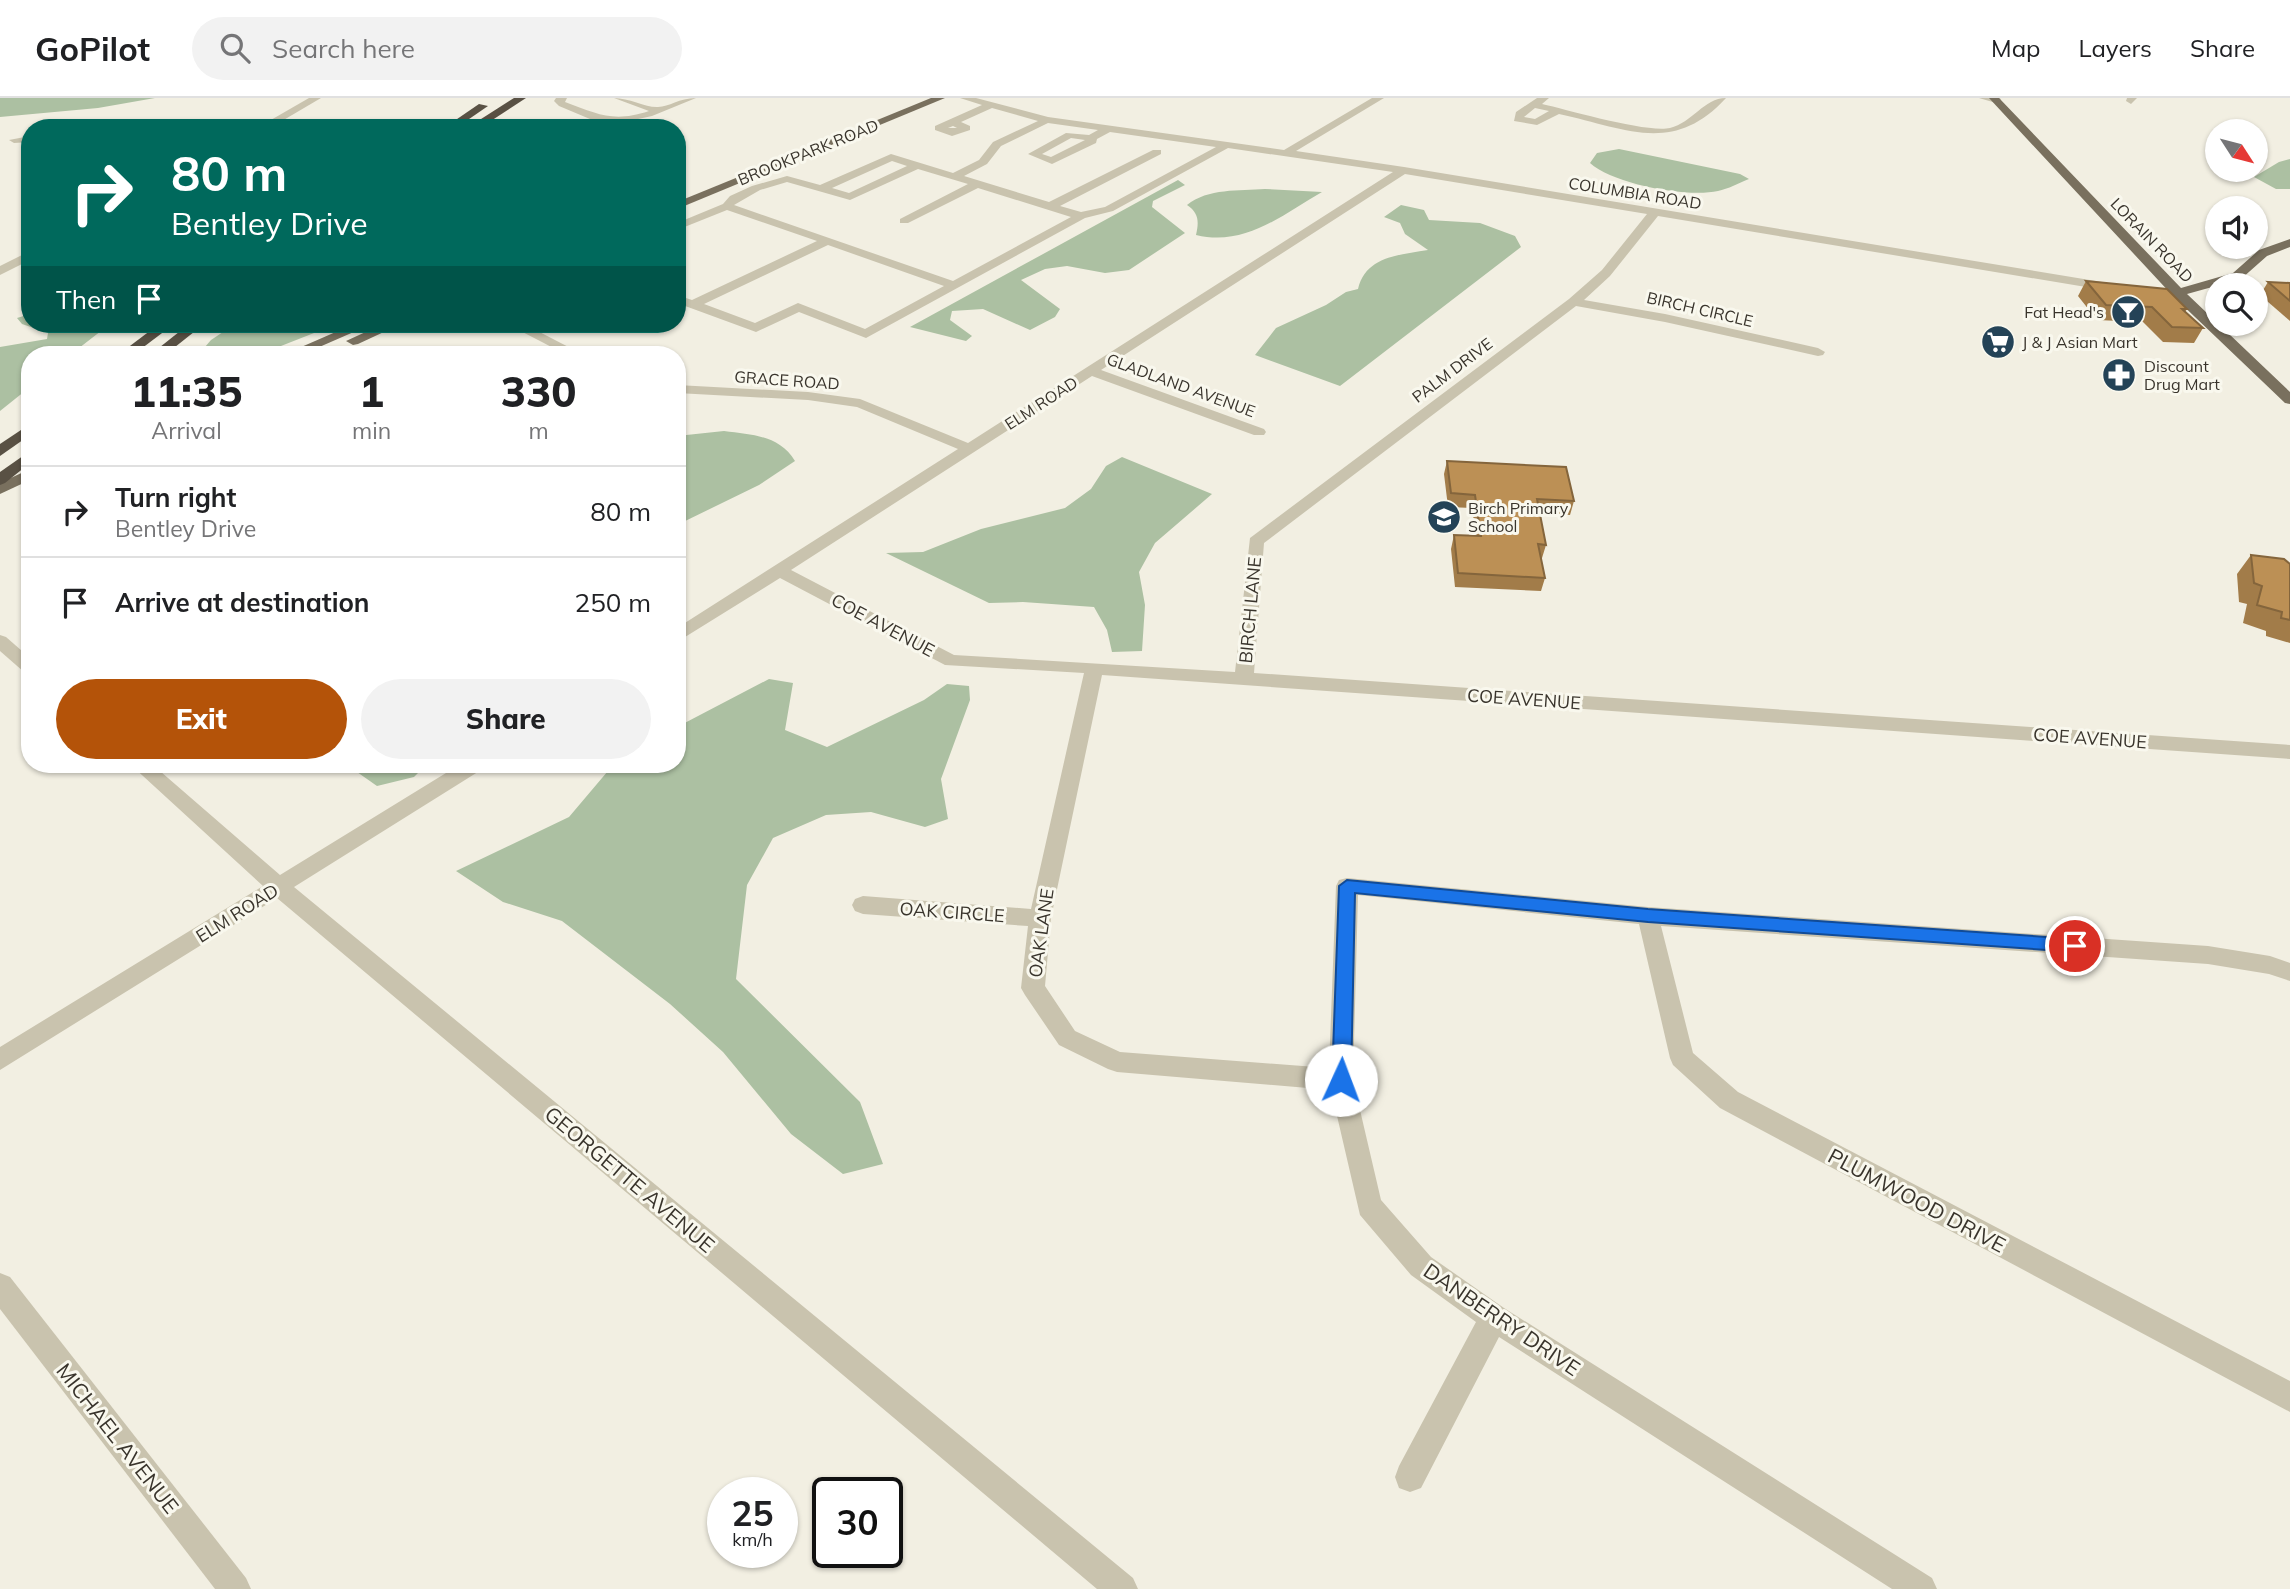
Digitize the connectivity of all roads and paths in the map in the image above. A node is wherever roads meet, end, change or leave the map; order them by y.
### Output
1 (316, 98) edge
2 (497, 98) edge
3 (521, 98) edge
4 (562, 98) edge
5 (618, 98) edge
6 (691, 98) edge
7 (920, 98) edge
8 (940, 98) edge
9 (965, 98) edge
10 (1379, 98) edge
11 (1544, 98) edge
12 (1721, 98) edge
13 (1991, 99) edge
14 (1534, 105) junction
15 (991, 106) junction
16 (656, 110) junction
17 (1558, 110) junction
18 (278, 119) edge
19 (463, 119) edge
20 (487, 119) edge
21 (601, 119) edge
22 (622, 119) edge
23 (1047, 120) junction
24 (954, 122) dead end
25 (1108, 130) junction
26 (1091, 138) dead end
27 (13, 140) dead end
28 (21, 140) edge
29 (1228, 144) junction
30 (1157, 152) dead end
31 (1288, 152) junction
32 (919, 164) junction
33 (1404, 170) junction
34 (957, 175) junction
35 (977, 184) junction
36 (821, 188) junction
37 (686, 192) edge
38 (686, 202) edge
39 (1052, 205) junction
40 (727, 206) junction
41 (1655, 212) junction
42 (1081, 216) junction
43 (904, 221) dead end
44 (686, 223) edge
45 (827, 241) junction
46 (2290, 243) edge
47 (21, 260) edge
48 (0, 271) edge
49 (953, 285) junction
50 (2122, 289) edge
51 (2178, 293) junction
52 (2162, 294) edge
53 (1574, 302) junction
54 (686, 303) edge
55 (692, 305) junction
56 (155, 333) edge
57 (185, 333) edge
58 (343, 333) edge
59 (372, 333) edge
60 (532, 333) edge
61 (137, 346) edge
62 (169, 346) edge
63 (312, 346) edge
64 (341, 346) edge
65 (559, 346) edge
66 (1818, 352) dead end
67 (1091, 371) junction
68 (686, 389) edge
69 (2290, 400) edge
70 (1259, 432) dead end
71 (21, 435) edge
72 (970, 449) junction
73 (0, 451) edge
74 (21, 462) edge
75 (21, 478) edge
76 (0, 480) edge
77 (0, 489) edge
78 (21, 494) edge
79 (0, 504) edge
80 (1256, 541) joint
81 (780, 571) junction
82 (686, 630) edge
83 (0, 641) edge
84 (21, 659) edge
85 (1094, 668) junction
86 (1244, 680) junction
87 (2290, 752) edge
88 (150, 773) edge
89 (461, 773) edge
90 (279, 887) junction
91 (863, 905) dead end
92 (1648, 916) junction
93 (1040, 918) junction
94 (2290, 972) edge
95 (0, 1060) edge
96 (1341, 1080) junction
97 (0, 1287) edge
98 (1493, 1318) junction
99 (2290, 1397) edge
100 (1410, 1477) dead end
101 (235, 1589) edge
102 (1122, 1589) edge
103 (1921, 1589) edge

1 - 18 street
2 - 19 highway
3 - 20 highway
4 - 21 street
5 - 16 street
6 - 16 street
7 - 37 main road, BROOKPARK ROAD
8 - 38 main road, BROOKPARK ROAD
9 - 15 street, COLUMBIA ROAD
10 - 31 street
11 - 14 street
12 - 17 street
13 - 51 main road, LORAIN ROAD
14 - 17 street
14 - 17 street
15 - 23 street, COLUMBIA ROAD
15 - 24 street
16 - 22 street
23 - 25 street, COLUMBIA ROAD
23 - 34 street
25 - 26 street
25 - 29 street, COLUMBIA ROAD
27 - 28 street
29 - 31 street, COLUMBIA ROAD
29 - 42 street
30 - 39 street
31 - 33 street, COLUMBIA ROAD
32 - 34 street
32 - 36 street
32 - 36 street
33 - 41 street, COLUMBIA ROAD
33 - 67 street, ELM ROAD
34 - 35 street
35 - 39 street
35 - 43 street
36 - 40 street
39 - 42 street
40 - 44 street
40 - 45 street
41 - 50 street, COLUMBIA ROAD
41 - 53 street, PALM DRIVE
42 - 49 street
45 - 49 street
45 - 55 street
46 - 51 main road
47 - 48 street
49 - 55 street
51 - 52 street
51 - 69 main road, LORAIN ROAD
53 - 66 street, BIRCH CIRCLE
53 - 80 street, PALM DRIVE
54 - 55 street
56 - 61 highway
57 - 62 highway
58 - 63 main road
59 - 64 main road
60 - 65 street
67 - 70 street, GLADLAND AVENUE
67 - 72 street, ELM ROAD
68 - 72 street, GRACE ROAD
71 - 73 highway
72 - 81 street, ELM ROAD
74 - 76 highway
75 - 77 main road
78 - 79 main road
80 - 86 street, BIRCH LANE
81 - 82 street, ELM ROAD
81 - 85 street, COE AVENUE
83 - 84 street
85 - 86 street, COE AVENUE
85 - 93 street, OAK LANE
86 - 87 street, COE AVENUE
88 - 90 street, GEORGETTE AVENUE
89 - 90 street, ELM ROAD
90 - 95 street, ELM ROAD
90 - 102 street, GEORGETTE AVENUE
91 - 93 street, OAK CIRCLE
92 - 94 street
92 - 96 street, DANBERRY DRIVE
92 - 99 street, PLUMWOOD DRIVE
93 - 96 street, OAK LANE
96 - 98 street, DANBERRY DRIVE
97 - 101 street, MICHAEL AVENUE
98 - 100 street
98 - 103 street, DANBERRY DRIVE

